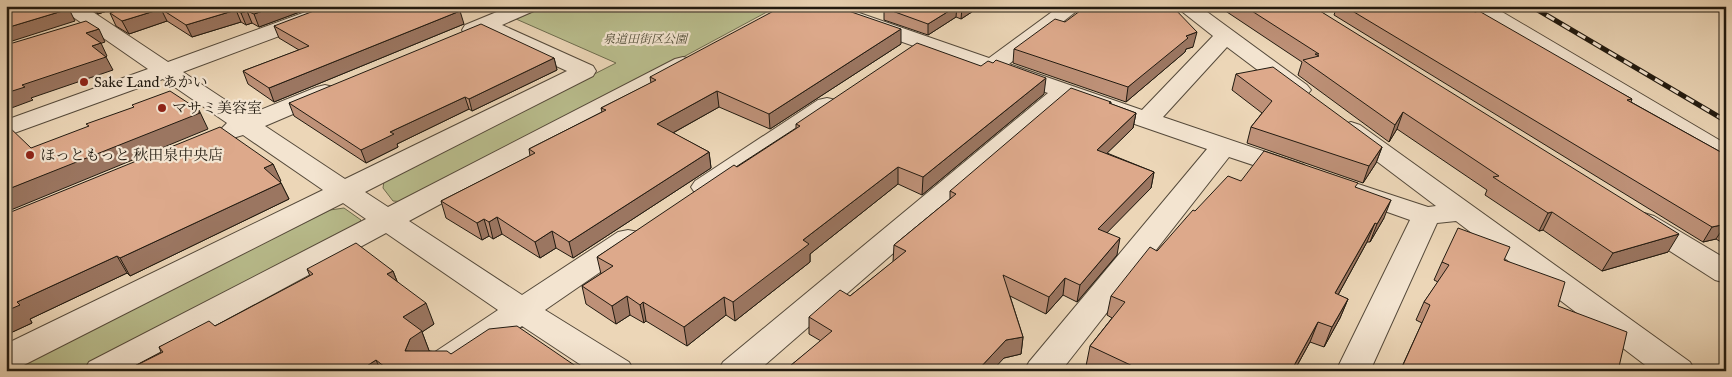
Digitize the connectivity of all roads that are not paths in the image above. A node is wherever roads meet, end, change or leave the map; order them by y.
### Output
1 (70, 6) edge
2 (342, 6) edge
3 (529, 6) edge
4 (818, 6) edge
5 (1074, 6) edge
6 (1185, 6) edge
7 (1477, 6) edge
8 (123, 15) edge
9 (97, 23) junction
10 (484, 25) junction
11 (70, 32) edge
12 (1225, 36) junction
13 (448, 40) edge
14 (922, 42) junction
15 (706, 52) edge
16 (897, 58) edge
17 (992, 66) junction
18 (165, 70) junction
19 (347, 82) edge
20 (847, 92) edge
21 (1064, 92) junction
22 (1146, 120) junction
23 (246, 124) junction
24 (6, 128) edge
25 (211, 139) edge
26 (1224, 146) junction
27 (1726, 155) edge
28 (345, 191) junction
29 (684, 202) edge
30 (1626, 210) edge
31 (1461, 212) junction
32 (1426, 216) junction
33 (386, 220) junction
34 (652, 224) edge
35 (1726, 273) edge
36 (522, 311) junction
37 (6, 359) edge
38 (101, 371) edge
39 (432, 371) edge
40 (617, 371) edge
41 (736, 371) edge
42 (1041, 371) edge
43 (1353, 371) edge
44 (1678, 371) edge

1 - 9 street
2 - 18 street
3 - 10 street
4 - 14 street
5 - 17 street
6 - 12 street
7 - 27 street
8 - 9 street
9 - 11 street
9 - 18 street
10 - 13 street
10 - 28 street
12 - 22 street
12 - 31 street
14 - 16 street
14 - 17 street
15 - 33 street
17 - 21 street
18 - 23 street
18 - 24 street
19 - 23 street
20 - 29 street
21 - 22 street
21 - 41 street
22 - 26 street
23 - 25 street
23 - 28 street
26 - 32 street
26 - 42 street
28 - 33 street
28 - 37 street
30 - 35 street
31 - 32 street
31 - 44 street
32 - 43 street
33 - 36 street
33 - 38 street
34 - 36 street
36 - 39 street
36 - 40 street

